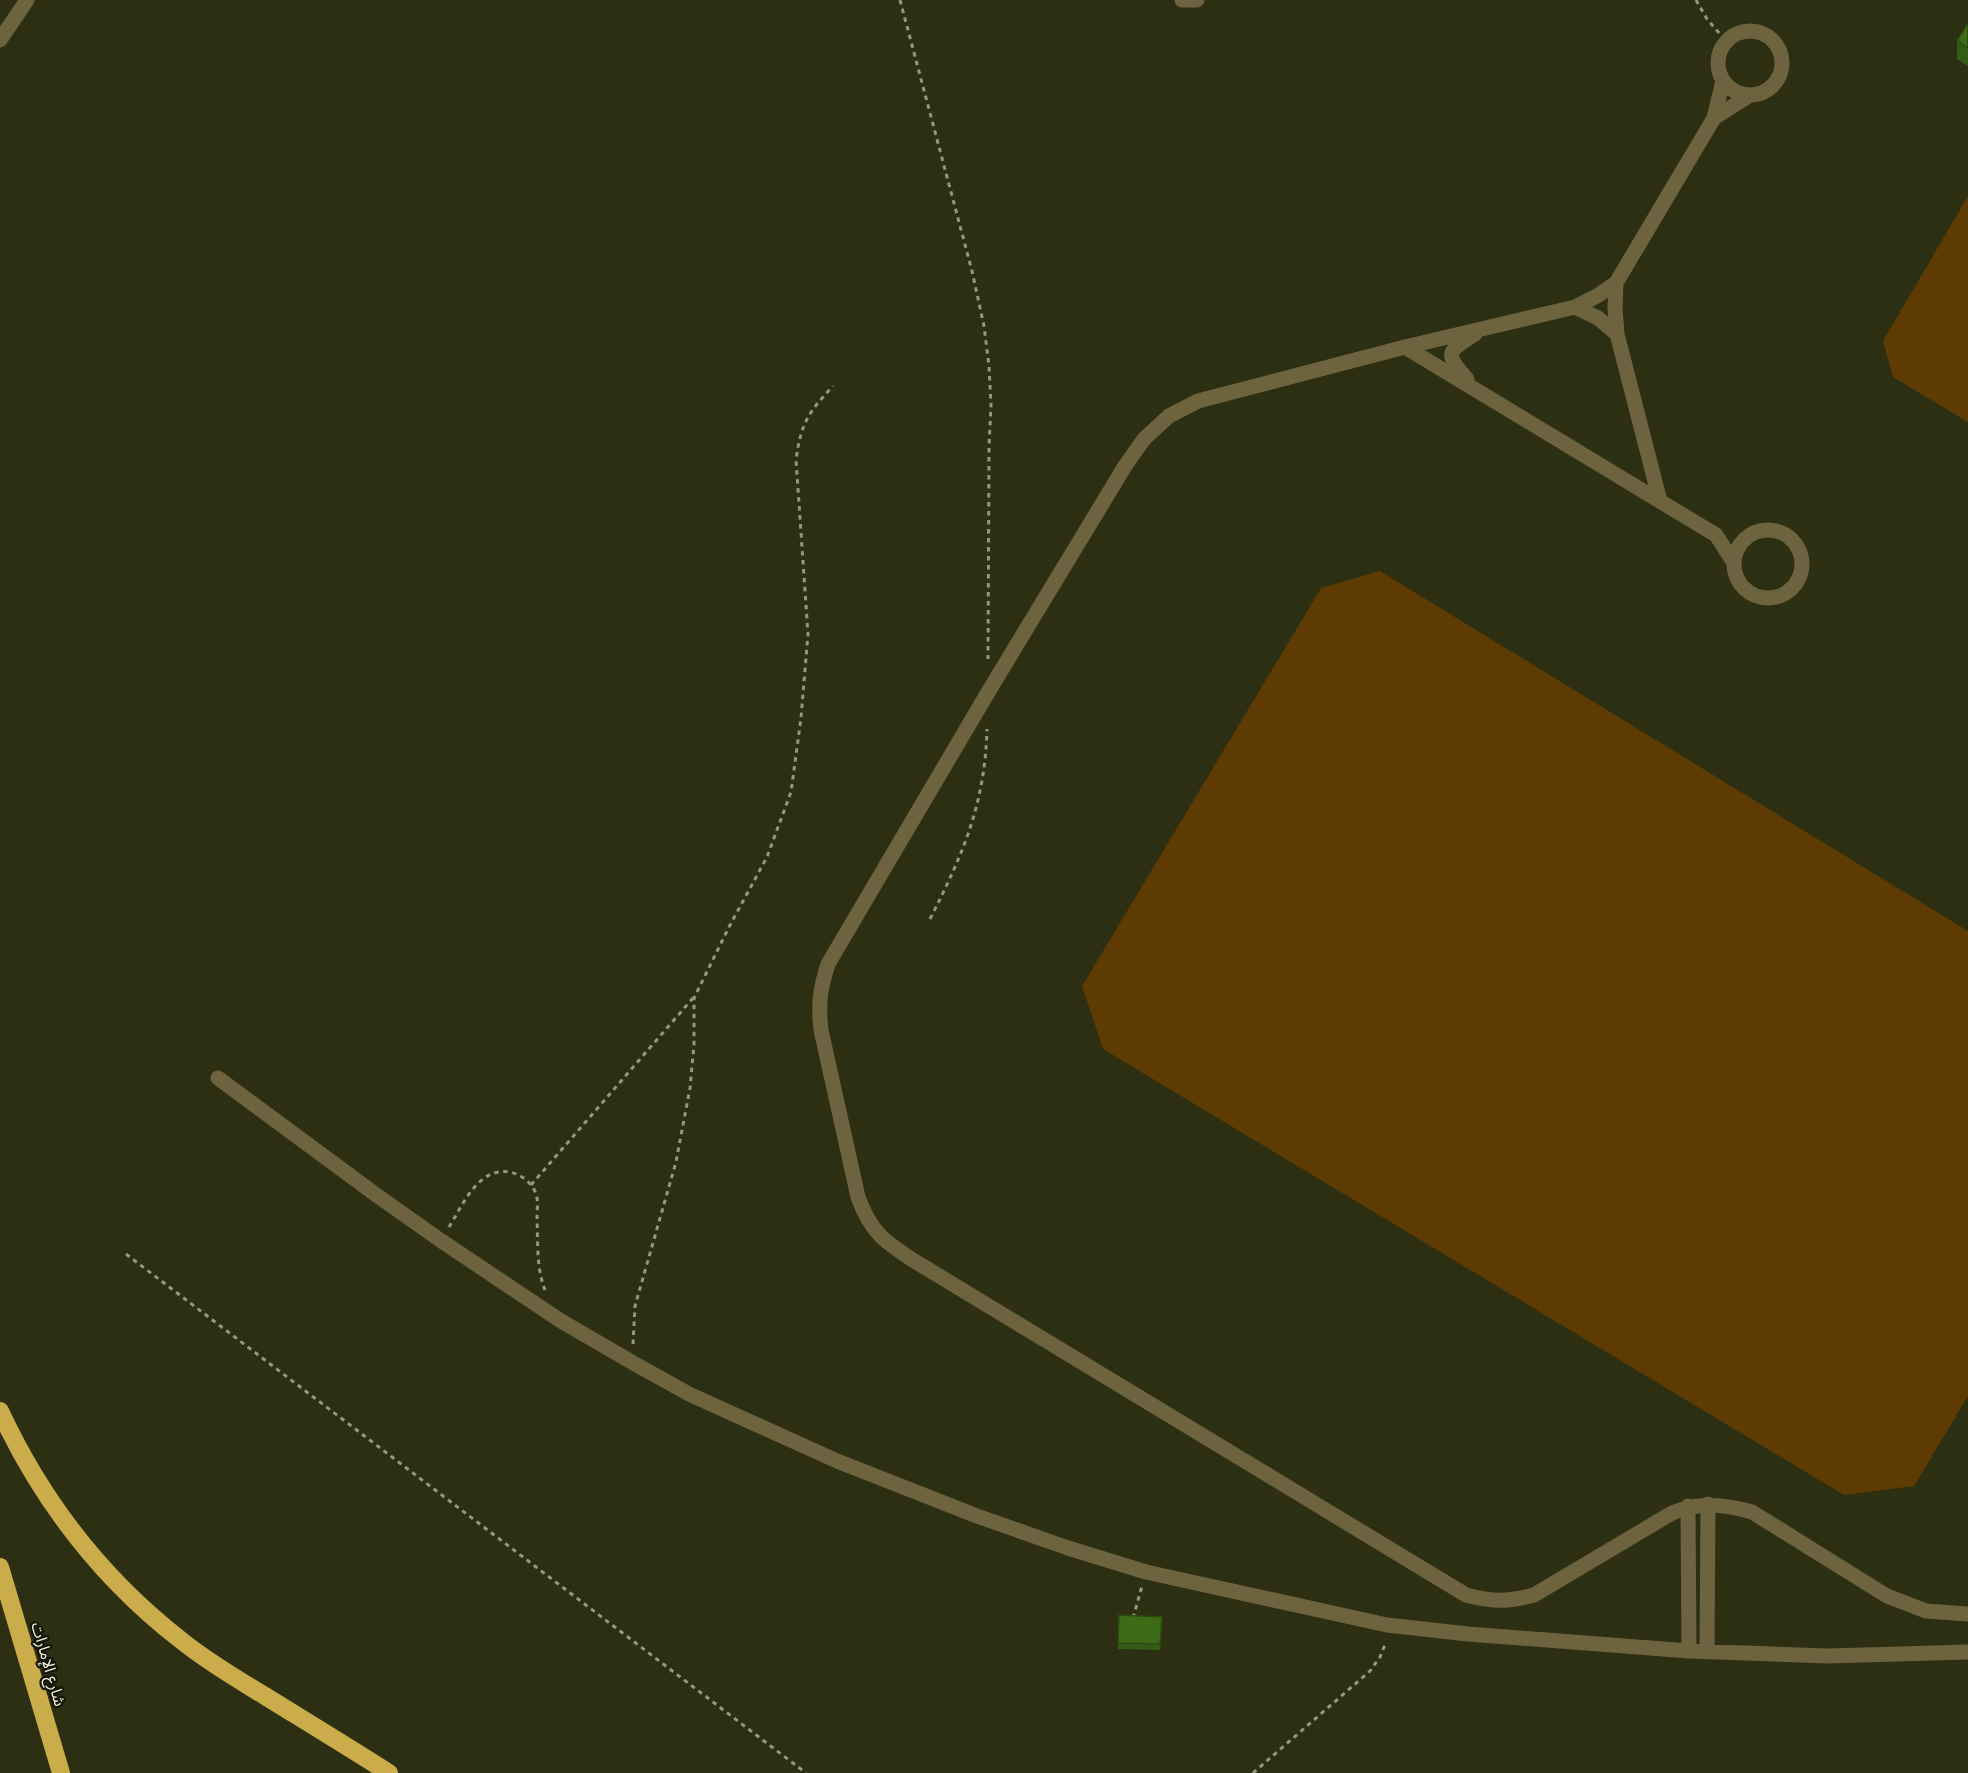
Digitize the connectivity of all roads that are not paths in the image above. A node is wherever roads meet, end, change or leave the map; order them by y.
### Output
1 (27, 0) edge
2 (1182, 0) edge
3 (1197, 0) edge
4 (0, 40) edge
5 (1723, 81) junction
6 (1750, 95) junction
7 (1714, 118) junction
8 (1616, 283) junction
9 (1575, 307) junction
10 (1485, 327) junction
11 (1617, 334) junction
12 (1405, 347) junction
13 (1479, 393) junction
14 (1660, 501) junction
15 (1751, 535) junction
16 (1716, 536) junction
17 (1734, 563) junction
18 (218, 1078) dead end
19 (0, 1411) edge
20 (1708, 1504) junction
21 (1688, 1506) junction
22 (0, 1567) edge
23 (1968, 1614) edge
24 (1689, 1651) junction
25 (1707, 1652) junction
26 (1968, 1652) edge
27 (61, 1773) edge
28 (389, 1773) edge

1 - 4 lane
2 - 3 lane
5 - 6 lane
5 - 6 lane
5 - 7 lane
6 - 7 lane
7 - 8 lane
8 - 9 lane
8 - 11 lane
9 - 10 lane
9 - 11 lane
10 - 12 lane
10 - 13 lane
11 - 14 lane
12 - 13 lane
12 - 21 lane
13 - 14 lane
14 - 16 lane
15 - 16 lane
15 - 17 lane
15 - 17 lane
16 - 17 lane
18 - 24 lane
19 - 28 highway
20 - 21 lane
20 - 23 lane
20 - 25 lane
21 - 24 lane
22 - 27 highway, شارع الإمارات
24 - 25 lane
25 - 26 lane

